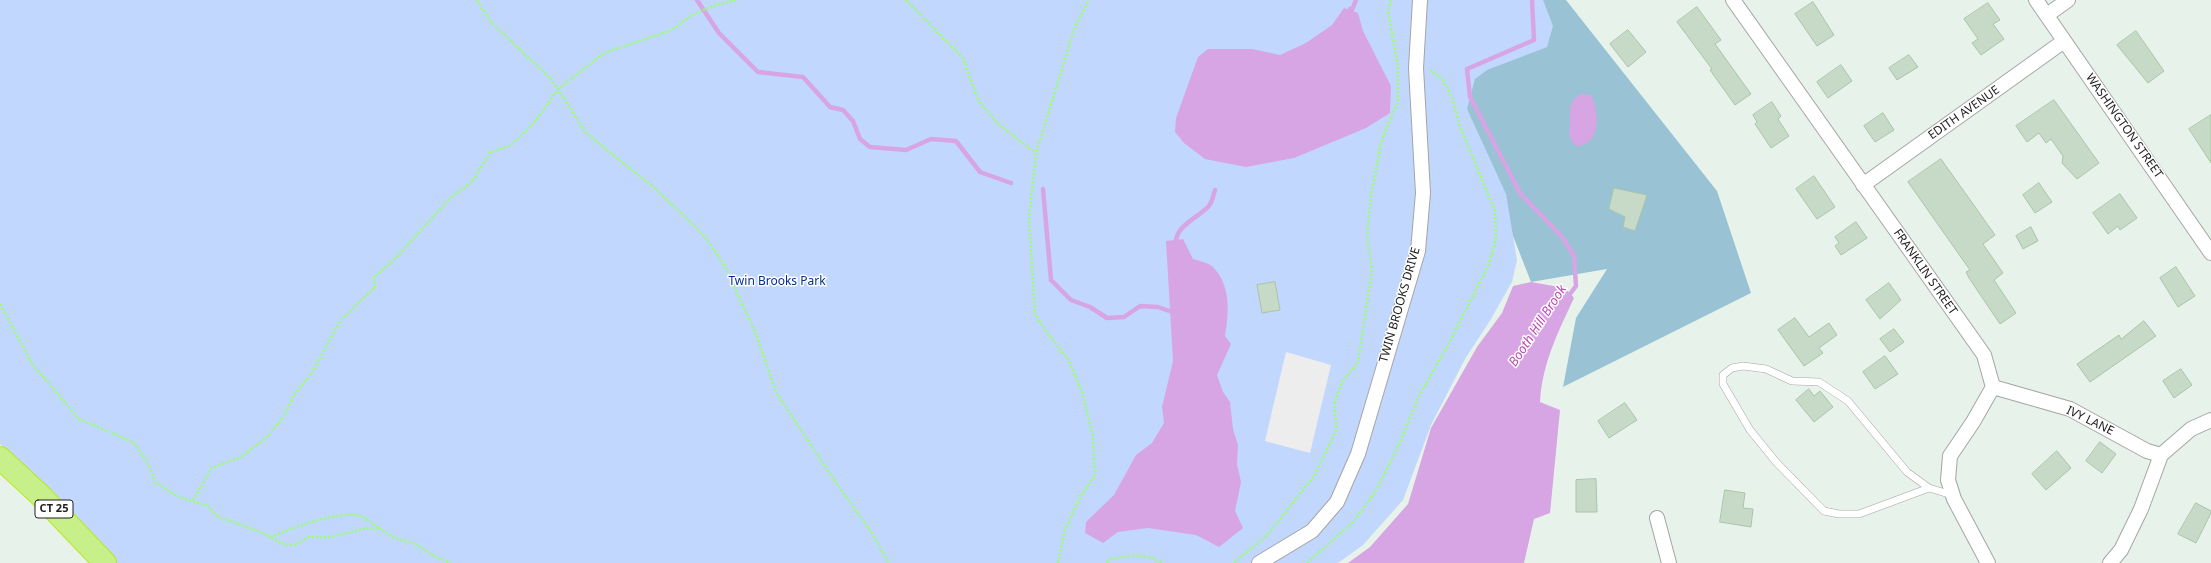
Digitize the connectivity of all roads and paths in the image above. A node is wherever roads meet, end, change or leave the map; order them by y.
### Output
1 (477, 0) edge
2 (736, 0) edge
3 (906, 0) edge
4 (1089, 0) edge
5 (1391, 0) edge
6 (1420, 0) edge
7 (1733, 0) edge
8 (2036, 0) edge
9 (2068, 0) edge
10 (2047, 15) junction
11 (2064, 41) junction
12 (1430, 68) dead end
13 (558, 89) junction
14 (1036, 153) junction
15 (1863, 185) junction
16 (2211, 253) edge
17 (0, 304) edge
18 (1993, 388) junction
19 (2211, 420) edge
20 (2161, 455) junction
21 (0, 458) edge
22 (1929, 488) junction
23 (1953, 495) junction
24 (193, 500) junction
25 (1656, 518) dead end
26 (380, 529) junction
27 (270, 537) junction
28 (105, 563) edge
29 (451, 563) edge
30 (889, 563) edge
31 (1058, 563) edge
32 (1107, 563) edge
33 (1162, 563) edge
34 (1234, 563) edge
35 (1259, 563) edge
36 (1307, 563) edge
37 (1669, 563) edge
38 (1988, 563) edge
39 (2110, 563) edge

1 - 13 path
2 - 13 path
3 - 14 path
4 - 14 path
5 - 34 path
6 - 35 street, TWIN BROOKS DRIVE
7 - 15 street, FRANKLIN STREET
8 - 10 street, WASHINGTON STREET
9 - 10 street
10 - 11 street, WASHINGTON STREET
11 - 15 street, EDITH AVENUE
11 - 16 street, WASHINGTON STREET
12 - 36 path
13 - 24 path
13 - 30 path
14 - 31 path
15 - 18 street, FRANKLIN STREET
17 - 24 path
18 - 20 street, IVY LANE
18 - 23 street
19 - 20 street
20 - 39 street
21 - 28 highway, CT 25
22 - 22 lane
22 - 23 lane
23 - 38 street
24 - 27 path
25 - 37 street
26 - 27 path
26 - 27 path
26 - 29 path
32 - 33 path

